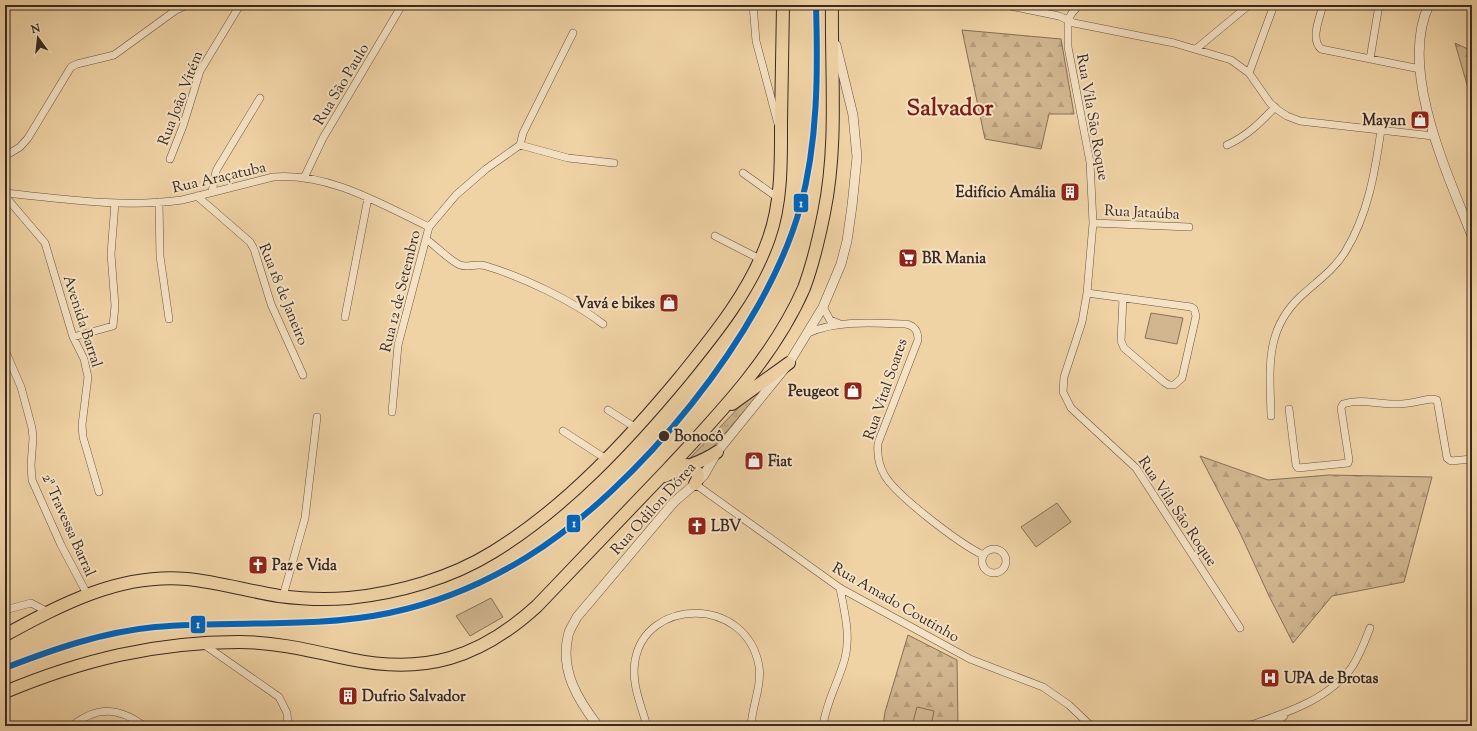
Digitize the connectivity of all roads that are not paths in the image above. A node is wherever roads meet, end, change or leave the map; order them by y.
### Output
1 (187, 5) edge
2 (240, 5) edge
3 (402, 5) edge
4 (753, 5) edge
5 (782, 5) edge
6 (832, 5) edge
7 (1005, 5) edge
8 (1079, 5) edge
9 (1249, 5) edge
10 (1274, 5) edge
11 (1323, 5) edge
12 (1379, 5) edge
13 (1429, 5) edge
14 (1068, 20) junction
15 (832, 28) junction
16 (573, 33) dead end
17 (1196, 49) junction
18 (1370, 59) junction
19 (1420, 70) junction
20 (1249, 73) junction
21 (260, 98) dead end
22 (1275, 107) junction
23 (1381, 130) junction
24 (781, 133) junction
25 (1433, 136) junction
26 (520, 145) junction
27 (1228, 146) dead end
28 (5, 156) edge
29 (170, 159) dead end
30 (614, 163) dead end
31 (744, 173) dead end
32 (304, 178) junction
33 (212, 192) junction
34 (5, 195) edge
35 (197, 196) junction
36 (368, 198) junction
37 (778, 198) junction
38 (159, 202) junction
39 (115, 203) junction
40 (1093, 223) junction
41 (429, 227) junction
42 (1189, 227) dead end
43 (715, 236) dead end
44 (1472, 236) edge
45 (426, 239) junction
46 (760, 259) junction
47 (1087, 293) junction
48 (1123, 298) junction
49 (823, 307) junction
50 (345, 317) dead end
51 (169, 319) dead end
52 (603, 324) dead end
53 (842, 324) junction
54 (808, 333) junction
55 (73, 337) junction
56 (5, 350) edge
57 (789, 363) junction
58 (303, 375) dead end
59 (1289, 409) dead end
60 (608, 410) dead end
61 (392, 412) dead end
62 (1271, 416) dead end
63 (317, 417) dead end
64 (715, 417) junction
65 (636, 428) junction
66 (563, 431) dead end
67 (717, 452) junction
68 (606, 459) junction
69 (1472, 459) edge
70 (687, 465) junction
71 (657, 480) junction
72 (695, 484) junction
73 (99, 492) dead end
74 (983, 555) dead end
75 (840, 588) junction
76 (87, 594) junction
77 (283, 596) junction
78 (5, 610) edge
79 (48, 612) junction
80 (1240, 628) dead end
81 (1370, 628) dead end
82 (5, 635) edge
83 (201, 643) junction
84 (5, 692) edge
85 (1289, 712) junction
86 (72, 726) edge
87 (144, 726) edge
88 (288, 726) edge
89 (598, 726) edge
90 (647, 726) edge
91 (751, 726) edge
92 (823, 726) edge
93 (1091, 726) edge
94 (1248, 726) edge
95 (1271, 726) edge

1 - 28 street
2 - 29 street, Rua João Vitém
3 - 32 street, Rua São Paulo
4 - 24 street
5 - 24 highway
6 - 15 highway
7 - 14 street
8 - 14 street
9 - 17 street
10 - 20 street
11 - 18 street
12 - 18 street
13 - 19 street
14 - 17 street
14 - 40 street, Rua Vila São Roque
15 - 49 street, Rua Odilon Dórea
15 - 64 highway
16 - 26 street
17 - 20 street
18 - 19 street
19 - 25 street
20 - 22 street
21 - 33 street
22 - 23 street
22 - 27 street
23 - 25 street
23 - 62 street
24 - 37 highway
25 - 44 street
26 - 30 street
26 - 41 street, Rua 12 de Setembro
31 - 37 street
32 - 33 street, Rua Araçatuba
32 - 36 street, Rua Araçatuba
33 - 35 street, Rua Araçatuba
34 - 39 street, Rua Araçatuba
34 - 55 street, Avenida Barral
35 - 38 street, Rua Araçatuba
35 - 58 street, Rua 18 de Janeiro
36 - 41 street, Rua Araçatuba
36 - 50 street
37 - 46 highway
38 - 39 street, Rua Araçatuba
38 - 51 street
39 - 55 street
40 - 42 street, Rua Jataúba
40 - 47 street, Rua Vila São Roque
41 - 45 street, Rua 12 de Setembro
43 - 46 street
45 - 52 street
45 - 61 street, Rua 12 de Setembro
46 - 65 highway
47 - 48 street
47 - 80 street, Rua Vila São Roque
48 - 48 street
49 - 53 street
49 - 54 street, Rua Odilon Dórea
53 - 54 street, Rua Vital Soares
53 - 74 street, Rua Vital Soares
54 - 57 street, Rua Odilon Dórea
55 - 73 street, Avenida Barral
56 - 76 street, 2ª Travessa Barral
57 - 64 highway
57 - 67 street, Rua Odilon Dórea
59 - 69 street
60 - 65 street
63 - 77 street
64 - 71 highway
65 - 68 highway
66 - 68 street
67 - 70 highway
67 - 72 street, Rua Odilon Dórea
68 - 77 highway
70 - 71 highway
70 - 72 highway
71 - 83 highway
72 - 75 street, Rua Amado Coutinho
72 - 89 street, Rua Odilon Dórea
75 - 92 street
75 - 93 street, Rua Amado Coutinho
76 - 77 highway
76 - 79 highway
78 - 79 street
79 - 82 highway
81 - 85 street
83 - 84 highway
83 - 88 street
85 - 94 street
85 - 95 street
86 - 87 street
90 - 91 street

